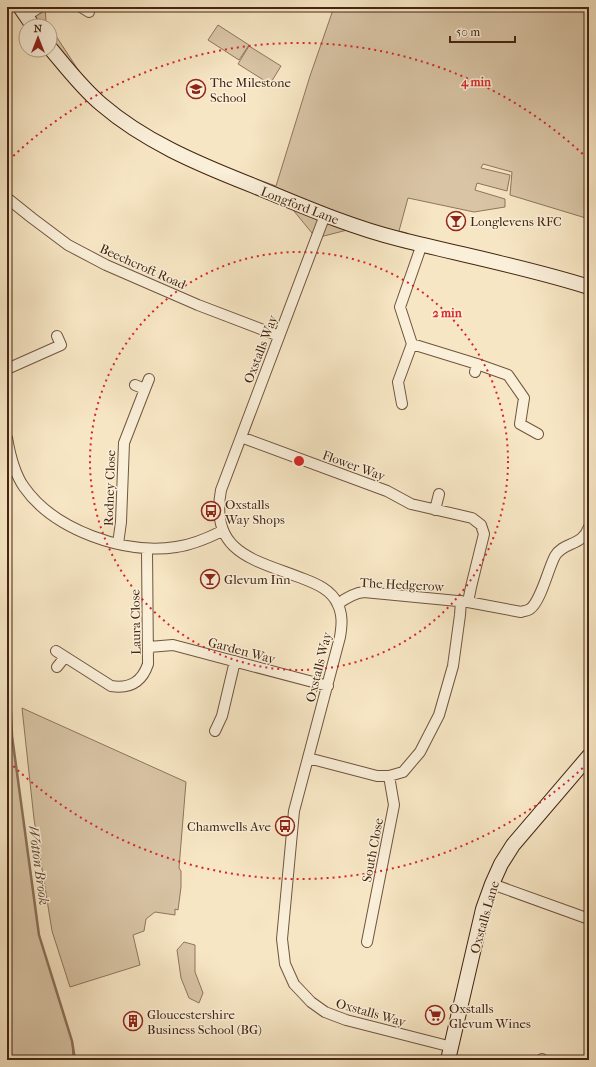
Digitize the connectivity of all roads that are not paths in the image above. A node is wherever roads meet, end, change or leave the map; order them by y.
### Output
1 (40, 7) edge
2 (27, 16) edge
3 (58, 57) edge
4 (7, 198) edge
5 (324, 215) junction
6 (422, 244) junction
7 (589, 287) edge
8 (57, 336) dead end
9 (279, 336) junction
10 (412, 344) junction
11 (7, 369) edge
12 (149, 379) dead end
13 (135, 385) dead end
14 (145, 389) junction
15 (402, 404) dead end
16 (538, 434) dead end
17 (241, 437) junction
18 (7, 438) edge
19 (439, 494) dead end
20 (435, 510) junction
21 (222, 531) junction
22 (588, 532) edge
23 (118, 544) junction
24 (147, 549) junction
25 (465, 601) junction
26 (338, 604) junction
27 (149, 646) junction
28 (236, 661) junction
29 (57, 667) dead end
30 (328, 686) junction
31 (215, 731) dead end
32 (589, 756) edge
33 (308, 758) junction
34 (389, 776) junction
35 (492, 884) junction
36 (589, 920) edge
37 (367, 942) dead end
38 (450, 1054) edge

1 - 2 street
3 - 5 street, Longford Lane
4 - 9 street, Beechcroft Road
5 - 6 street, Longford Lane
5 - 9 street, Oxstalls Way
6 - 7 street, Longford Lane
6 - 10 street
8 - 11 street
9 - 17 street, Oxstalls Way
10 - 15 street
10 - 16 street
12 - 14 street, Rodney Close
13 - 14 street
14 - 23 street, Rodney Close
17 - 20 street, Flower Way
17 - 21 street, Oxstalls Way
18 - 23 street
19 - 20 street
20 - 25 street, Flower Way
21 - 24 street
21 - 26 street, Oxstalls Way
22 - 25 street, The Hedgerow
23 - 24 street
24 - 27 street, Laura Close
25 - 26 street, The Hedgerow
25 - 34 street, Flower Way
26 - 30 street, Oxstalls Way
27 - 28 street, Garden Way
27 - 29 street, Laura Close
28 - 30 street, Garden Way
28 - 31 street
30 - 33 street, Oxstalls Way
32 - 35 street, Oxstalls Lane
33 - 34 street
33 - 38 street, Oxstalls Way
34 - 37 street, South Close
35 - 36 street
35 - 38 street, Oxstalls Lane

